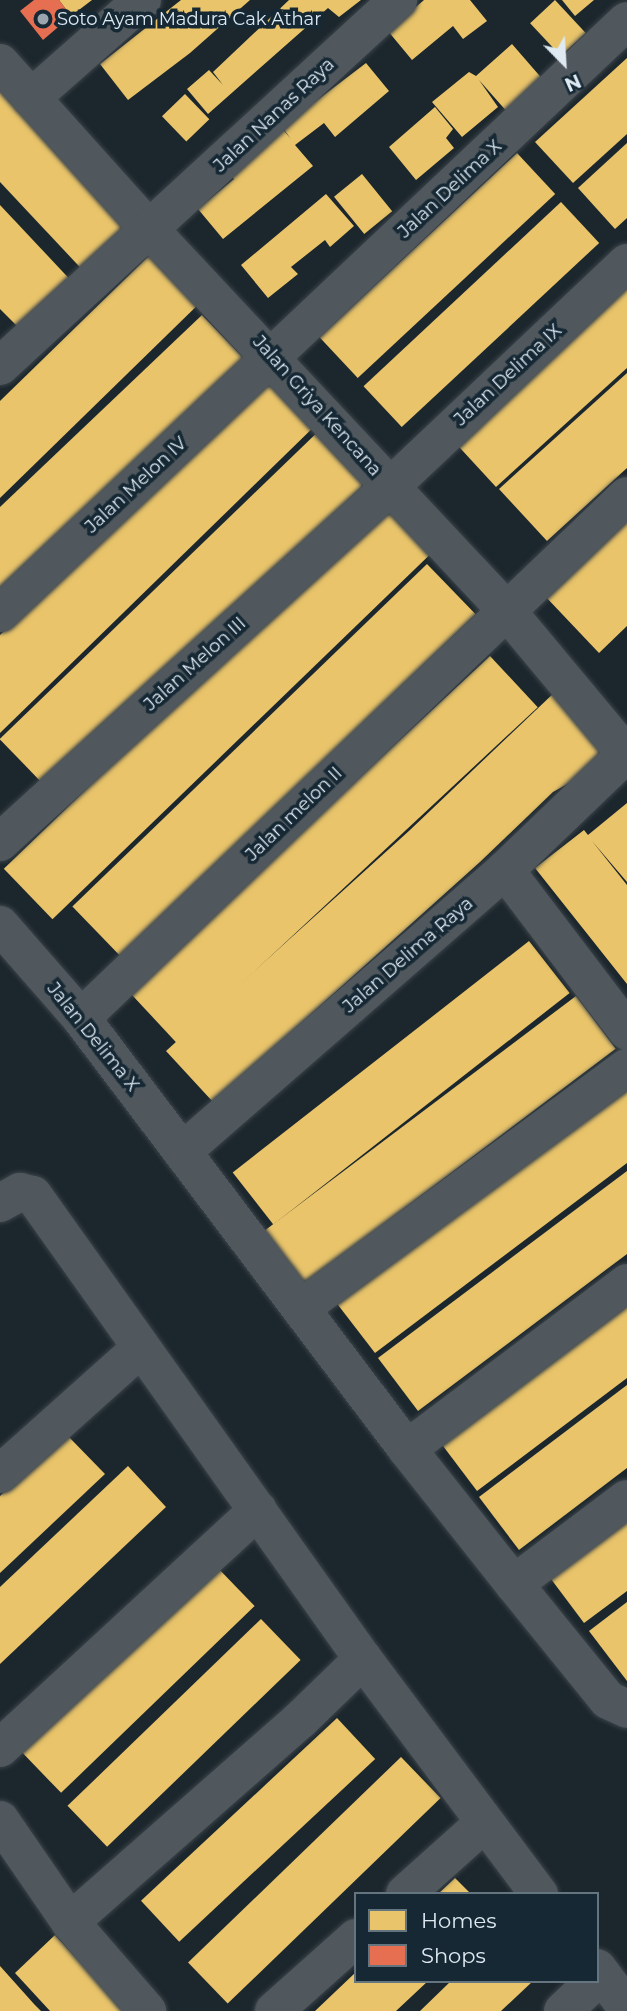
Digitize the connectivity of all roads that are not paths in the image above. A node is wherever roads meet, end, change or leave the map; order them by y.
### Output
1 (142, 0) edge
2 (398, 0) edge
3 (627, 21) edge
4 (0, 63) edge
5 (32, 98) junction
6 (150, 229) junction
7 (627, 263) edge
8 (272, 357) junction
9 (3, 359) edge
10 (390, 486) junction
11 (627, 496) edge
12 (506, 610) junction
13 (0, 613) edge
14 (627, 754) edge
15 (0, 842) edge
16 (505, 870) junction
17 (0, 925) edge
18 (81, 1018) junction
19 (627, 1031) edge
20 (627, 1068) edge
21 (183, 1151) junction
22 (0, 1203) edge
23 (627, 1283) edge
24 (301, 1307) junction
25 (140, 1349) junction
26 (407, 1449) junction
27 (0, 1474) edge
28 (627, 1499) edge
29 (258, 1510) junction
30 (514, 1584) junction
31 (363, 1659) junction
32 (627, 1709) edge
33 (0, 1748) edge
34 (0, 1820) edge
35 (484, 1823) junction
36 (407, 1892) edge
37 (537, 1892) edge
38 (70, 1922) junction
39 (354, 1940) edge
40 (599, 1977) edge
41 (591, 1983) edge
42 (627, 2008) edge
43 (146, 2011) edge
44 (274, 2011) edge
45 (563, 2011) edge

1 - 5 street
2 - 6 street, Jalan Nanas Raya
3 - 8 street, Jalan Delima X
4 - 5 street, Jalan Griya Kencana
5 - 6 street, Jalan Griya Kencana
6 - 8 street, Jalan Griya Kencana
6 - 9 street, Jalan Nanas Raya
7 - 10 street, Jalan Delima IX
8 - 10 street, Jalan Griya Kencana
8 - 13 street, Jalan Melon IV
10 - 12 street, Jalan Griya Kencana
10 - 15 street, Jalan Melon III
11 - 12 street, Jalan melon II
12 - 14 street, Jalan Griya Kencana
12 - 18 street, Jalan melon II
14 - 16 street, Jalan Delima Raya
16 - 19 street
16 - 21 street, Jalan Delima Raya
17 - 18 street, Jalan Delima X
18 - 21 street, Jalan Delima X
20 - 24 street
21 - 24 street, Jalan Delima X
22 - 25 street
23 - 26 street
24 - 26 street, Jalan Delima X
25 - 27 street
25 - 29 street
26 - 30 street, Jalan Delima X
28 - 30 street
29 - 31 street
29 - 33 street
30 - 32 street, Jalan Delima X
31 - 35 street
31 - 38 street
34 - 38 street
35 - 36 street
35 - 37 street
38 - 43 street
39 - 44 street
40 - 42 street
41 - 45 street

